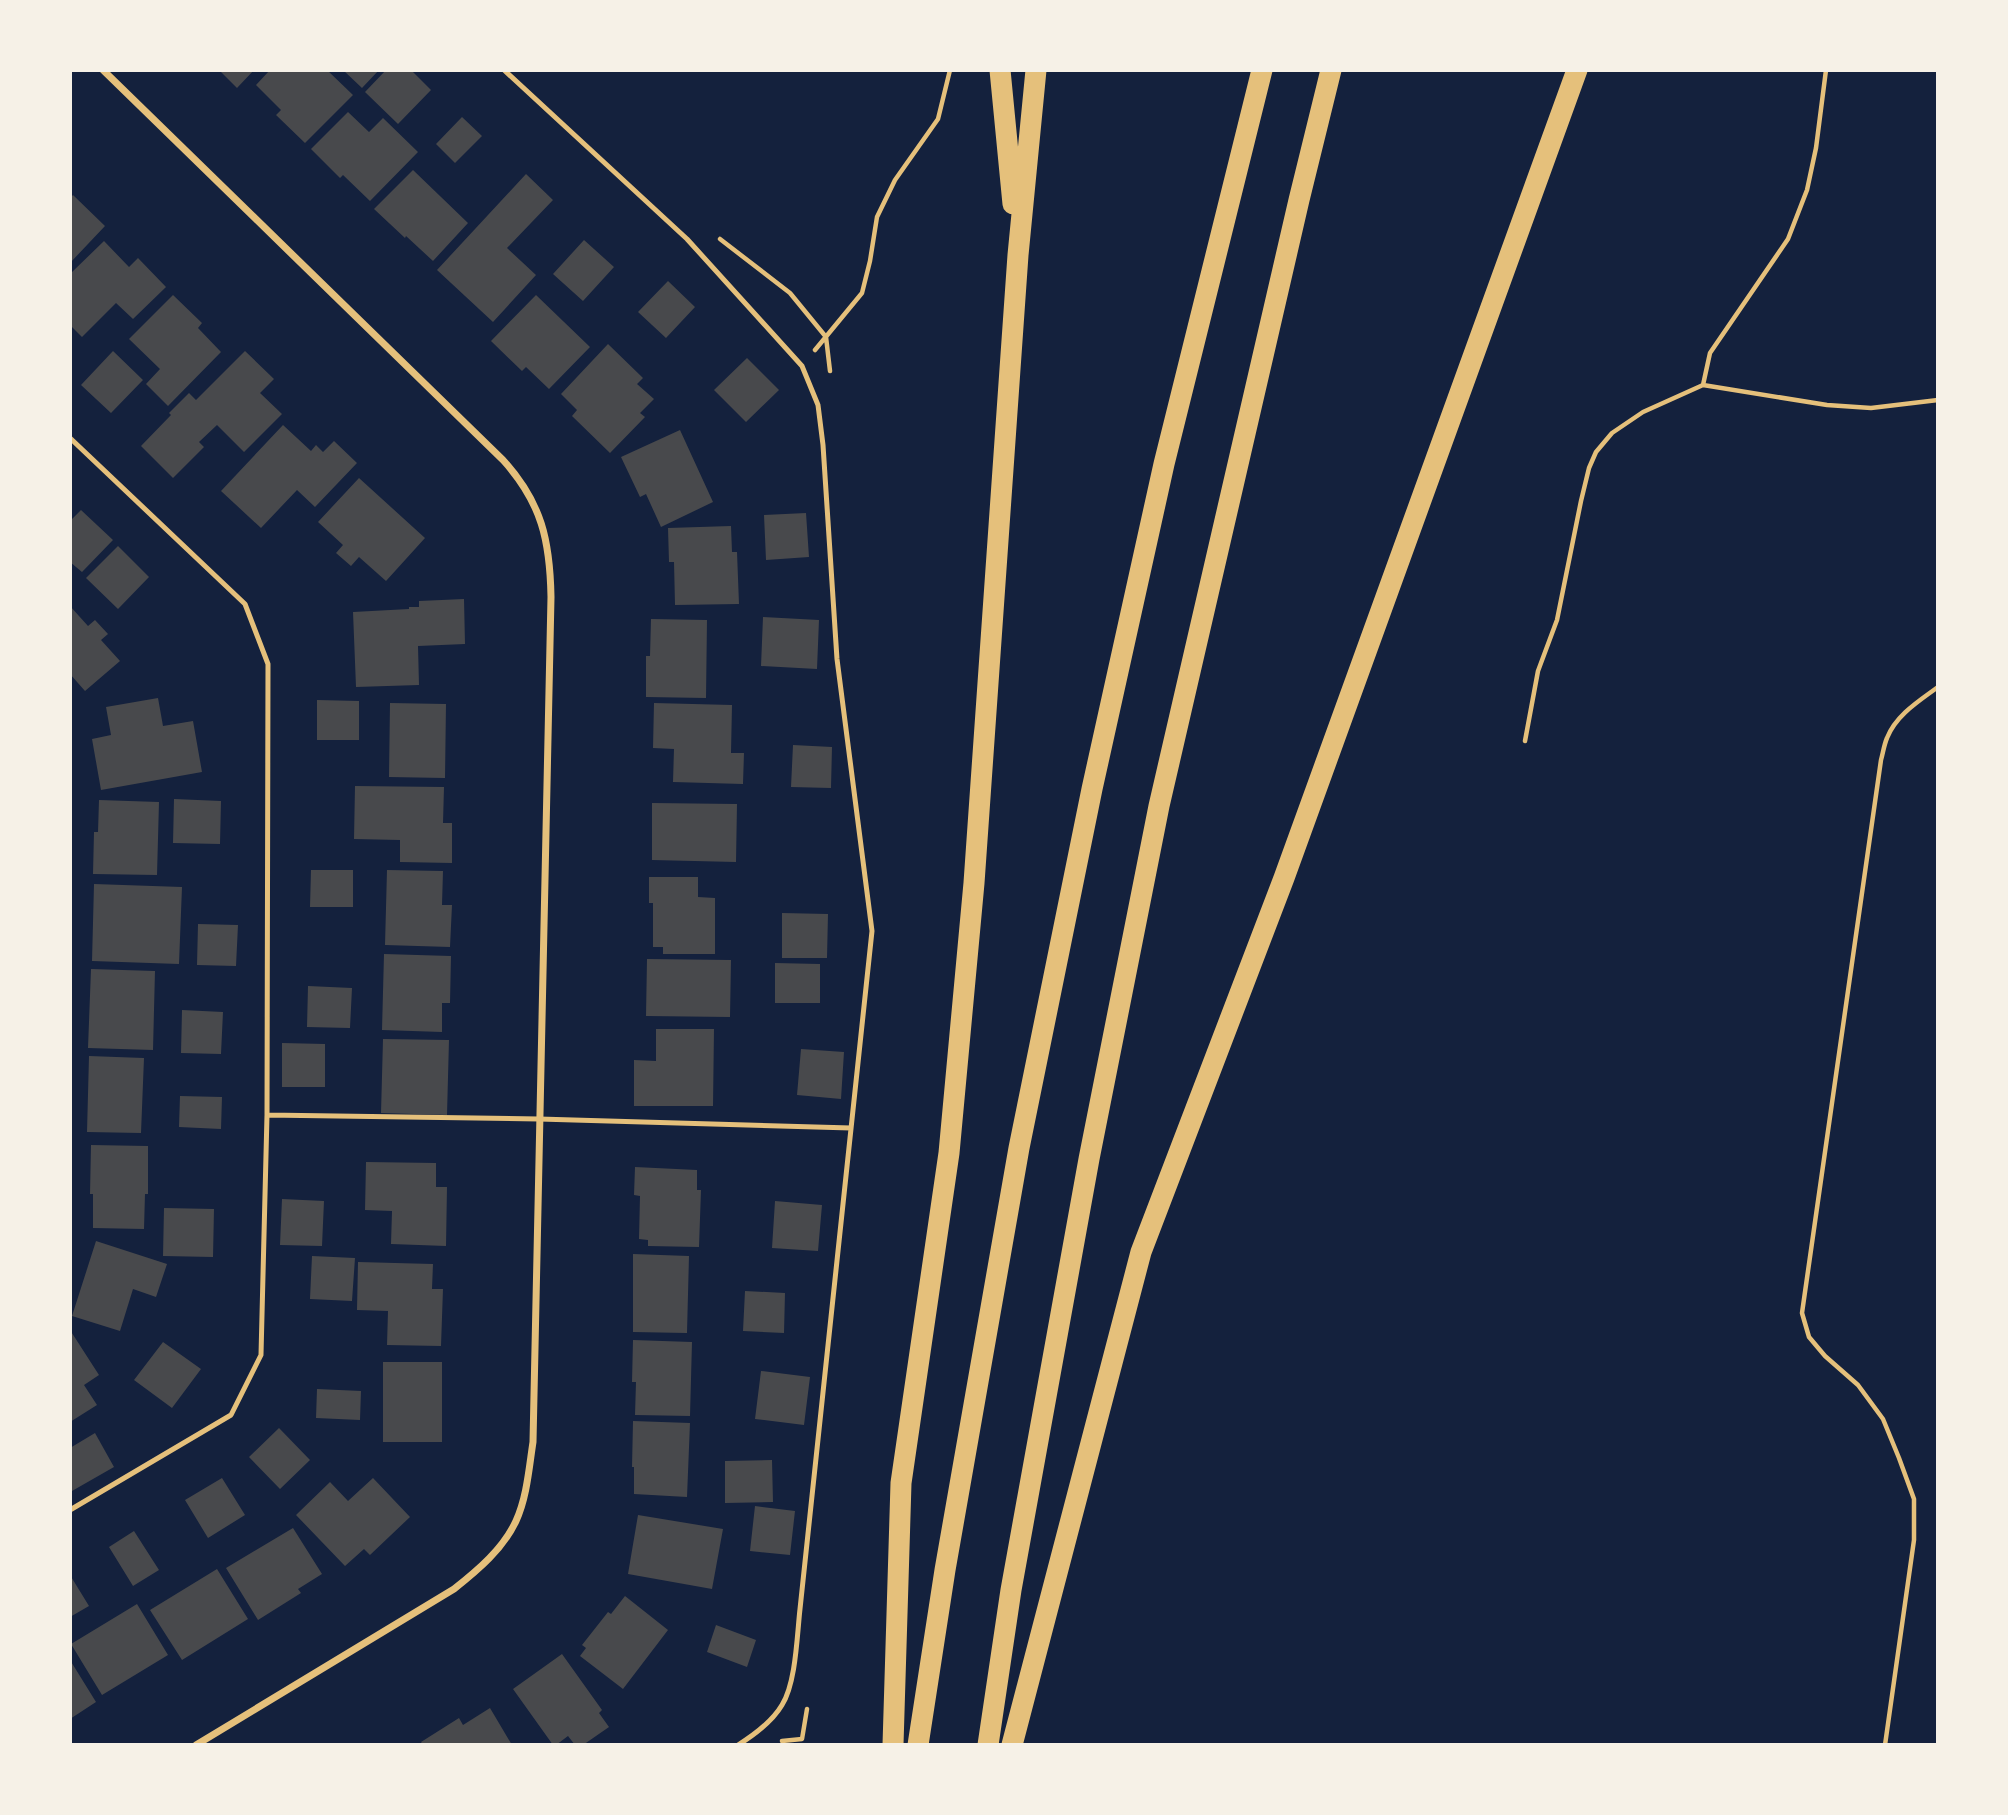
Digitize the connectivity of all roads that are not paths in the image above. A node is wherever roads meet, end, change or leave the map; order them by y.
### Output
1 (103, 70) edge
2 (504, 70) edge
3 (1000, 70) edge
4 (1036, 70) edge
5 (1262, 70) edge
6 (1331, 70) edge
7 (1577, 70) edge
8 (1018, 255) junction
9 (70, 438) edge
10 (267, 1115) junction
11 (539, 1119) junction
12 (851, 1128) junction
13 (70, 1510) edge
14 (196, 1745) edge
15 (738, 1745) edge
16 (893, 1745) edge
17 (918, 1745) edge
18 (988, 1745) edge
19 (1012, 1745) edge

1 - 11 street
2 - 12 lane
3 - 8 highway
4 - 8 highway
5 - 17 highway
6 - 18 highway
7 - 19 highway
8 - 16 highway
9 - 10 lane
10 - 11 lane
10 - 13 lane
11 - 12 lane
11 - 14 street
12 - 15 lane

